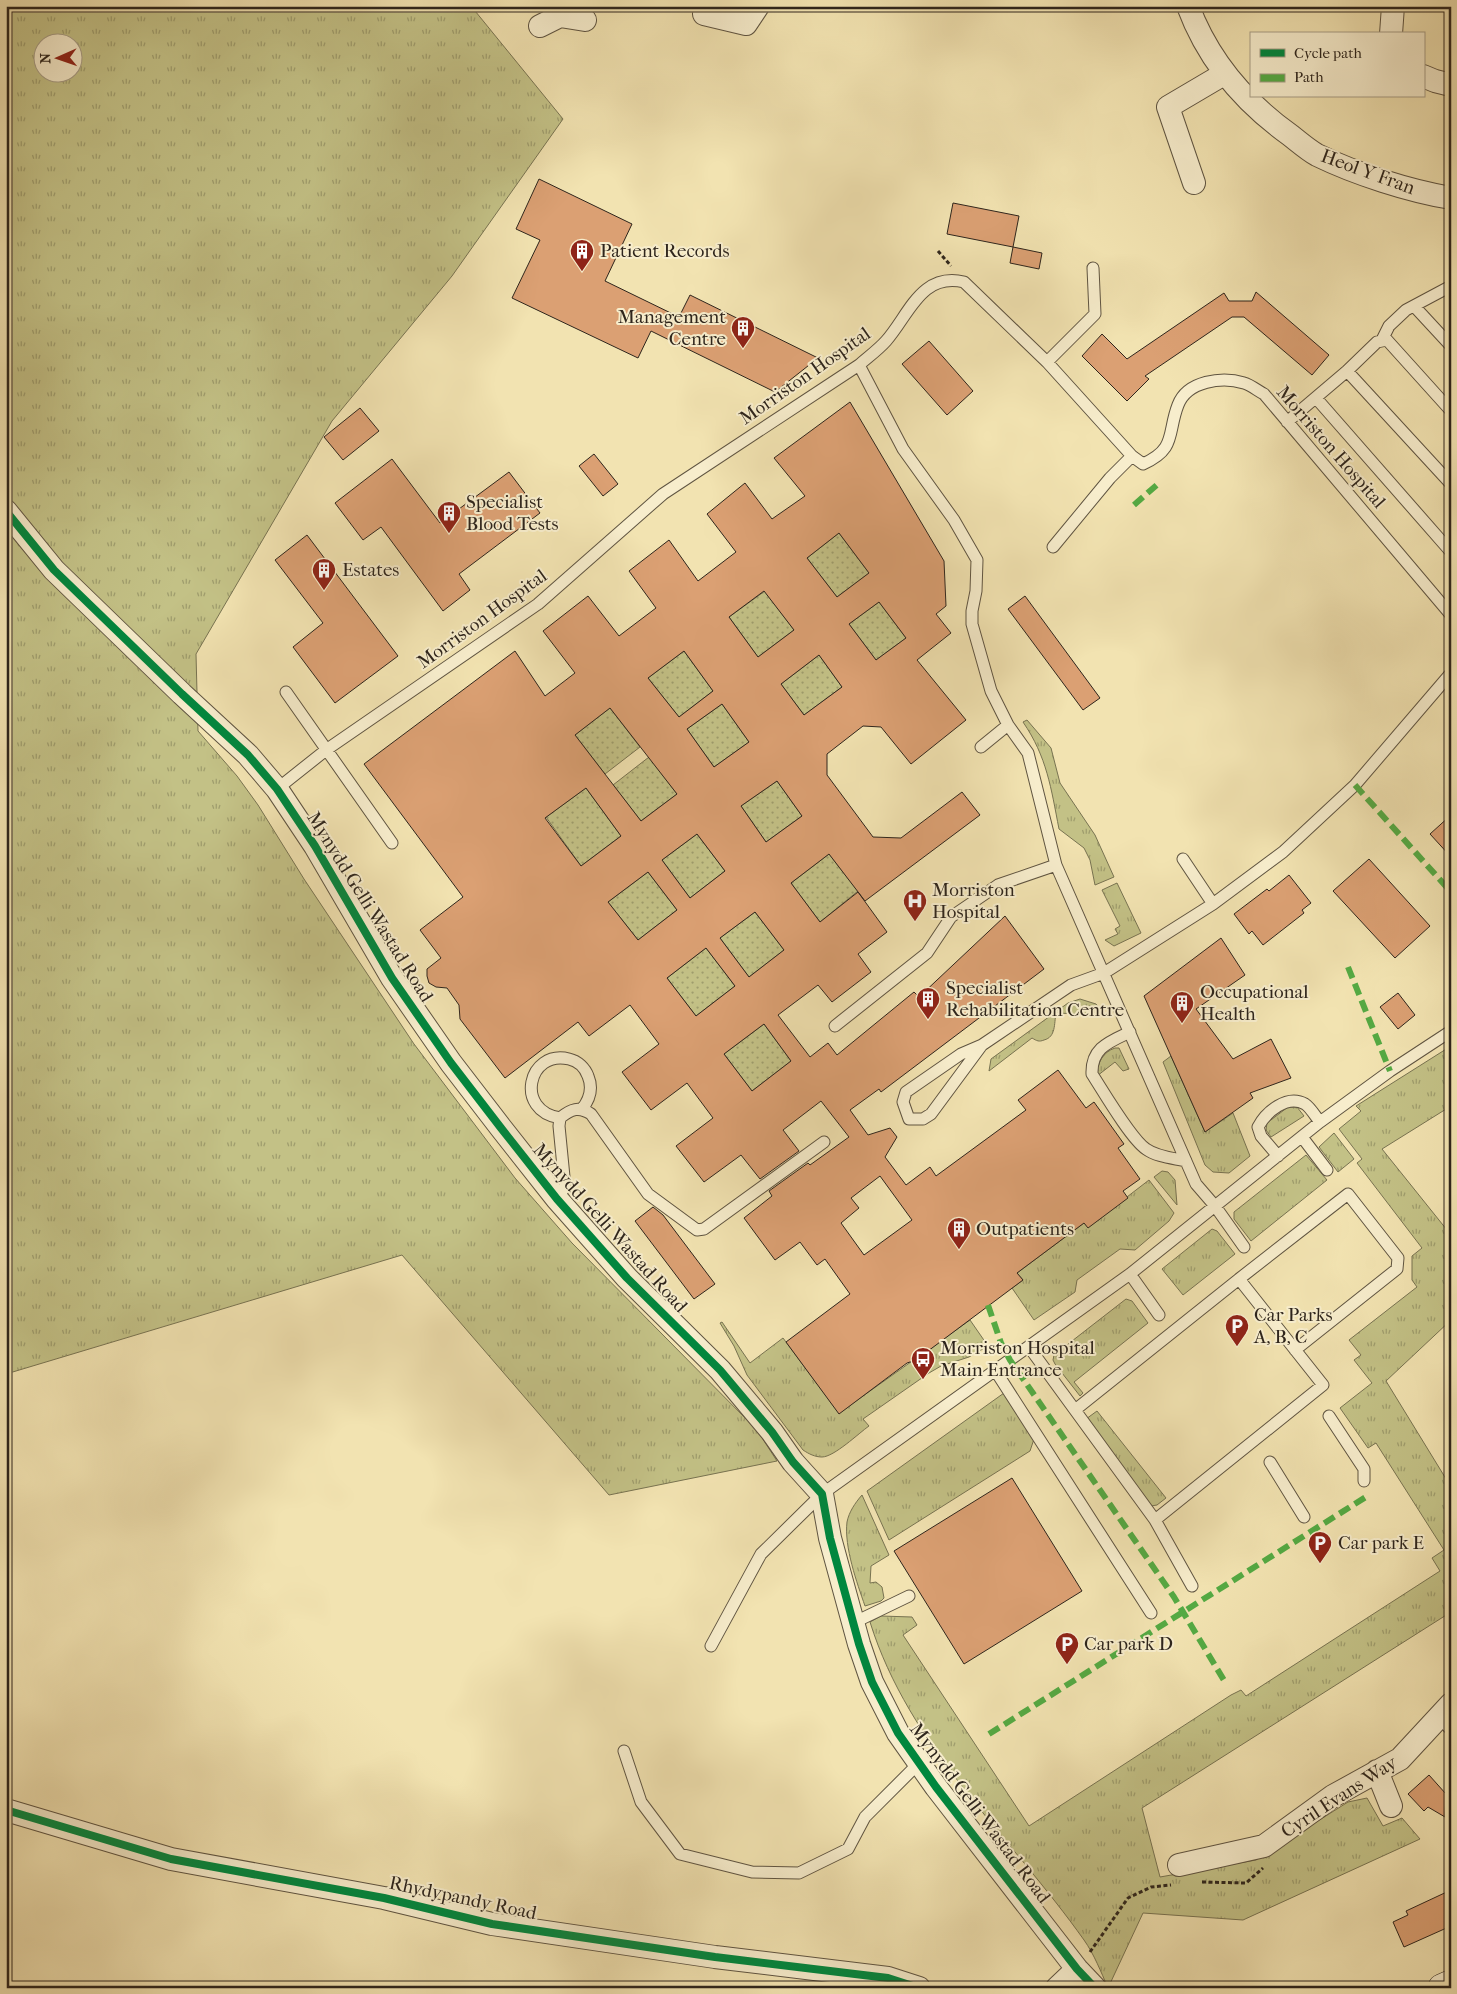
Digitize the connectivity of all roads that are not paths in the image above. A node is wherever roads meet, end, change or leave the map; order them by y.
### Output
1 (758, 6) edge
2 (1188, 6) edge
3 (1393, 6) edge
4 (559, 11) edge
5 (704, 14) dead end
6 (585, 20) dead end
7 (540, 26) dead end
8 (1391, 32) edge
9 (1224, 74) junction
10 (1424, 76) edge
11 (1451, 85) edge
12 (1248, 94) edge
13 (1251, 98) edge
14 (1194, 183) dead end
15 (1451, 198) edge
16 (1093, 268) dead end
17 (1451, 286) edge
18 (1414, 306) junction
19 (1382, 340) junction
20 (1451, 346) edge
21 (1047, 362) junction
22 (860, 364) junction
23 (1347, 371) junction
24 (1316, 398) junction
25 (1451, 411) edge
26 (1287, 422) junction
27 (1132, 456) junction
28 (1451, 484) edge
29 (6, 511) edge
30 (1054, 547) dead end
31 (1451, 552) edge
32 (1451, 615) edge
33 (1451, 673) edge
34 (286, 692) dead end
35 (1008, 725) junction
36 (980, 747) dead end
37 (326, 750) junction
38 (276, 789) junction
39 (392, 843) dead end
40 (1183, 858) dead end
41 (1056, 865) junction
42 (1213, 904) junction
43 (1104, 973) junction
44 (835, 1026) dead end
45 (1451, 1031) edge
46 (1130, 1032) junction
47 (982, 1045) junction
48 (582, 1109) junction
49 (560, 1118) junction
50 (1320, 1122) junction
51 (1302, 1137) junction
52 (824, 1142) dead end
53 (1278, 1156) junction
54 (1186, 1161) junction
55 (1327, 1170) dead end
56 (557, 1199) junction
57 (1215, 1206) junction
58 (1244, 1247) dead end
59 (1130, 1274) junction
60 (1238, 1279) junction
61 (1159, 1315) dead end
62 (1029, 1347) junction
63 (1295, 1350) junction
64 (995, 1370) junction
65 (1075, 1410) junction
66 (1330, 1416) dead end
67 (1270, 1462) dead end
68 (1364, 1481) dead end
69 (822, 1494) junction
70 (1304, 1517) dead end
71 (1155, 1520) junction
72 (1192, 1586) dead end
73 (909, 1596) dead end
74 (1151, 1613) dead end
75 (853, 1622) junction
76 (711, 1646) dead end
77 (1447, 1717) edge
78 (624, 1751) dead end
79 (919, 1763) junction
80 (1377, 1771) junction
81 (1391, 1806) dead end
82 (6, 1810) edge
83 (1178, 1874) road end
84 (1077, 1969) junction
85 (1451, 1984) edge
86 (919, 1988) edge
87 (1058, 1988) edge
88 (1095, 1988) edge
89 (1442, 1988) edge

1 - 5 street
2 - 9 street, Heol Y Fran
3 - 8 street
4 - 6 street
4 - 7 street
9 - 12 street, Heol Y Fran
9 - 14 street
10 - 11 street
13 - 15 street, Heol Y Fran
16 - 21 lane
17 - 18 lane
18 - 19 lane
18 - 20 lane
19 - 23 lane
19 - 25 lane
21 - 22 lane, Morriston Hospital
21 - 27 lane, Morriston Hospital
22 - 35 lane
22 - 37 lane, Morriston Hospital
23 - 24 lane
23 - 28 lane
24 - 26 lane
24 - 31 lane
26 - 27 lane, Morriston Hospital
26 - 32 lane, Morriston Hospital
27 - 30 lane
29 - 38 street, Mynydd Gelli Wastad Road
33 - 42 lane
34 - 37 lane
35 - 36 lane
35 - 41 lane
37 - 38 lane, Morriston Hospital
37 - 39 lane
38 - 56 street, Mynydd Gelli Wastad Road
40 - 42 lane
41 - 43 lane
41 - 44 lane
42 - 43 lane
43 - 46 lane
43 - 47 lane
45 - 50 lane
46 - 54 lane
46 - 54 lane
47 - 47 lane
48 - 49 lane
48 - 49 lane
48 - 52 lane
49 - 56 lane
50 - 51 lane
50 - 53 lane
51 - 53 lane
51 - 55 lane
53 - 57 lane
54 - 57 lane
56 - 69 street, Mynydd Gelli Wastad Road
57 - 58 lane
57 - 59 lane
59 - 61 lane
59 - 62 lane
60 - 63 lane
60 - 63 lane
60 - 65 lane
62 - 64 lane
62 - 65 lane
63 - 71 lane
64 - 69 lane
64 - 74 lane
65 - 71 lane
66 - 68 lane
67 - 70 lane
69 - 75 street, Mynydd Gelli Wastad Road
69 - 76 lane
71 - 72 lane
73 - 75 lane
75 - 79 street, Mynydd Gelli Wastad Road
77 - 80 street, Cyril Evans Way
78 - 79 lane
79 - 84 street, Mynydd Gelli Wastad Road
80 - 81 street
80 - 83 street, Cyril Evans Way
82 - 86 street, Rhydypandy Road
84 - 87 street
84 - 88 street, Mynydd Gelli Wastad Road
85 - 89 street

